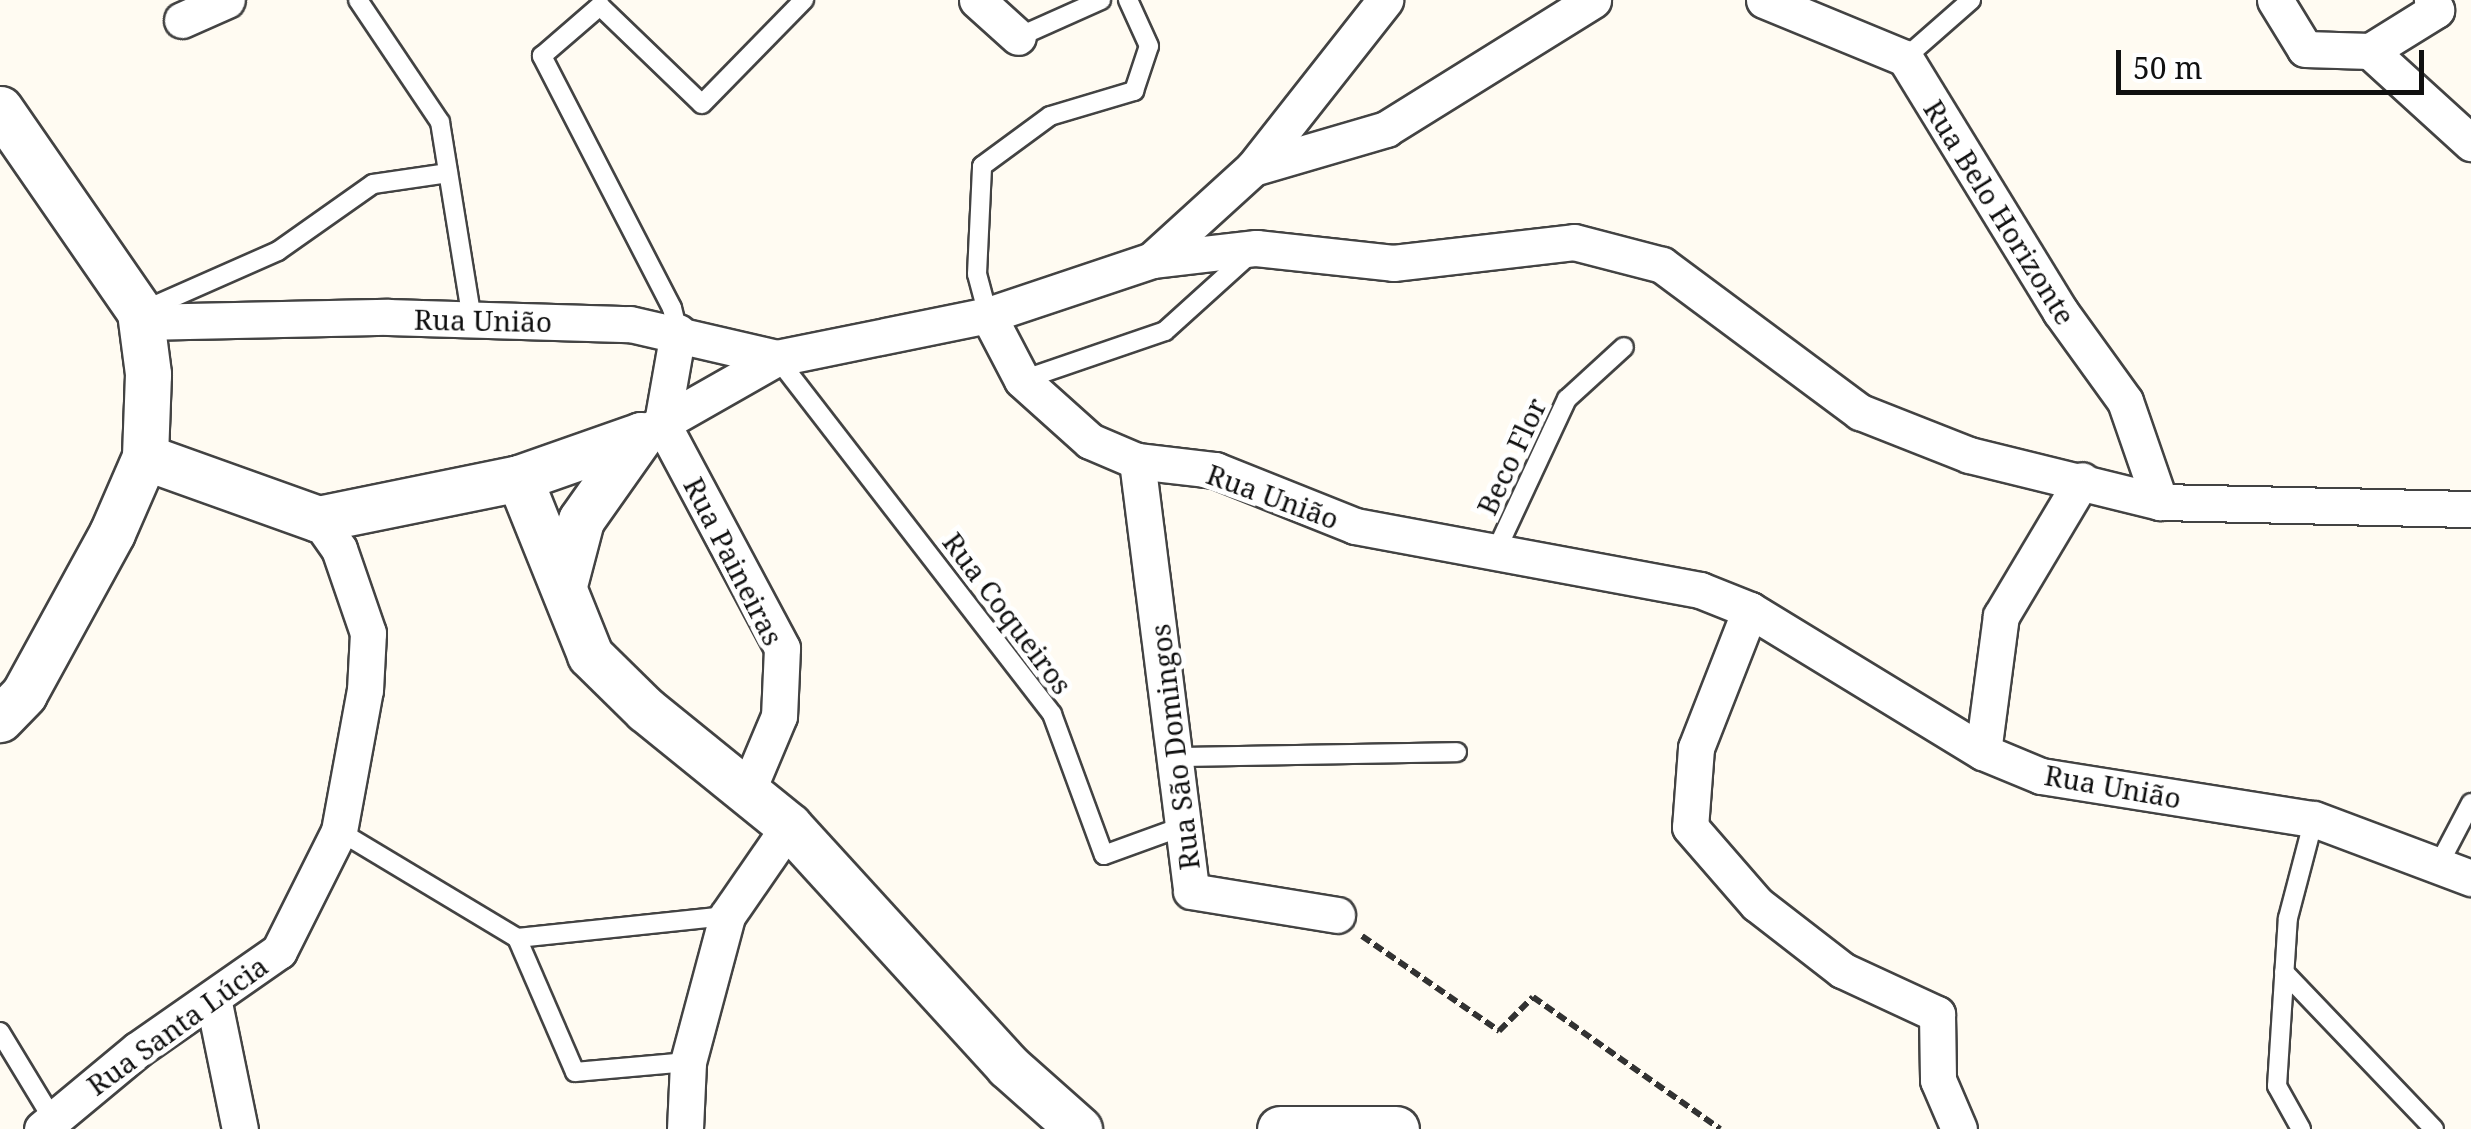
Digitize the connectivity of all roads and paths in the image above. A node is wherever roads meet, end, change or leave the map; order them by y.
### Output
1 (227, 0) edge
2 (358, 0) edge
3 (804, 0) edge
4 (978, 0) edge
5 (1101, 0) edge
6 (1128, 0) edge
7 (1385, 0) edge
8 (1592, 0) edge
9 (1764, 0) edge
10 (1972, 0) edge
11 (2275, 0) edge
12 (2439, 3) edge
13 (176, 10) edge
14 (1018, 36) joint
15 (2370, 52) junction
16 (1905, 58) junction
17 (0, 109) edge
18 (2471, 143) edge
19 (1253, 168) junction
20 (448, 174) junction
21 (1256, 248) junction
22 (1152, 260) junction
23 (988, 316) junction
24 (140, 317) junction
25 (472, 319) junction
26 (678, 332) junction
27 (1624, 347) dead end
28 (777, 358) junction
29 (1022, 380) junction
30 (651, 429) junction
31 (145, 457) junction
32 (1137, 460) junction
33 (520, 478) junction
34 (2082, 480) junction
35 (2160, 502) junction
36 (2471, 509) edge
37 (318, 519) junction
38 (1496, 551) junction
39 (564, 585) junction
40 (1750, 610) junction
41 (0, 719) edge
42 (1457, 752) dead end
43 (1983, 752) junction
44 (1177, 757) junction
45 (747, 792) junction
46 (2471, 803) edge
47 (2314, 819) junction
48 (789, 826) junction
49 (1184, 826) junction
50 (339, 831) junction
51 (2455, 871) edge
52 (1337, 915) joint
53 (727, 916) junction
54 (517, 938) junction
55 (2284, 972) junction
56 (212, 998) junction
57 (0, 1032) edge
58 (688, 1062) junction
59 (47, 1124) edge
60 (1073, 1128) edge
61 (1292, 1128) edge
62 (240, 1129) edge
63 (685, 1129) edge
64 (1396, 1129) edge
65 (1720, 1129) edge
66 (1960, 1129) edge
67 (2301, 1129) edge
68 (2434, 1129) edge

1 - 13 street
2 - 20 lane
3 - 26 lane
4 - 14 street
5 - 14 lane
6 - 23 lane
7 - 19 street
8 - 19 street
9 - 16 street
10 - 16 lane
11 - 15 street
12 - 15 street
15 - 18 street
16 - 35 street, Rua Belo Horizonte
17 - 24 street
19 - 22 street
20 - 24 lane
20 - 25 lane
21 - 22 street
21 - 29 lane
21 - 34 street
22 - 23 street
23 - 28 street, Rua União
23 - 29 street, Rua União
24 - 25 street, Rua União
24 - 31 street
25 - 26 street, Rua União
26 - 28 street, Rua União
26 - 30 street
27 - 38 lane, Beco Flor
28 - 30 street
28 - 49 lane, Rua Coqueiros
29 - 32 street, Rua União
30 - 33 street
30 - 39 street
30 - 45 street, Rua Paineiras
31 - 37 street
31 - 41 street
32 - 38 street, Rua União
32 - 44 street, Rua São Domingos
33 - 37 street
33 - 39 street
34 - 35 street
34 - 43 street
35 - 36 street
37 - 50 street, Rua Santa Lúcia
38 - 40 street, Rua União
39 - 45 street
40 - 43 street, Rua União
40 - 66 street
42 - 44 lane
43 - 47 street, Rua União
44 - 49 street, Rua São Domingos
45 - 48 street
46 - 51 lane
47 - 51 street, Rua União
47 - 55 lane
48 - 53 street
48 - 60 street
49 - 52 street, Rua São Domingos
50 - 54 lane
50 - 56 street, Rua Santa Lúcia
52 - 65 path
53 - 54 lane
53 - 58 street
54 - 58 lane
55 - 67 lane
55 - 68 lane
56 - 59 street, Rua Santa Lúcia
56 - 62 street
57 - 59 lane
58 - 63 street
61 - 64 street

